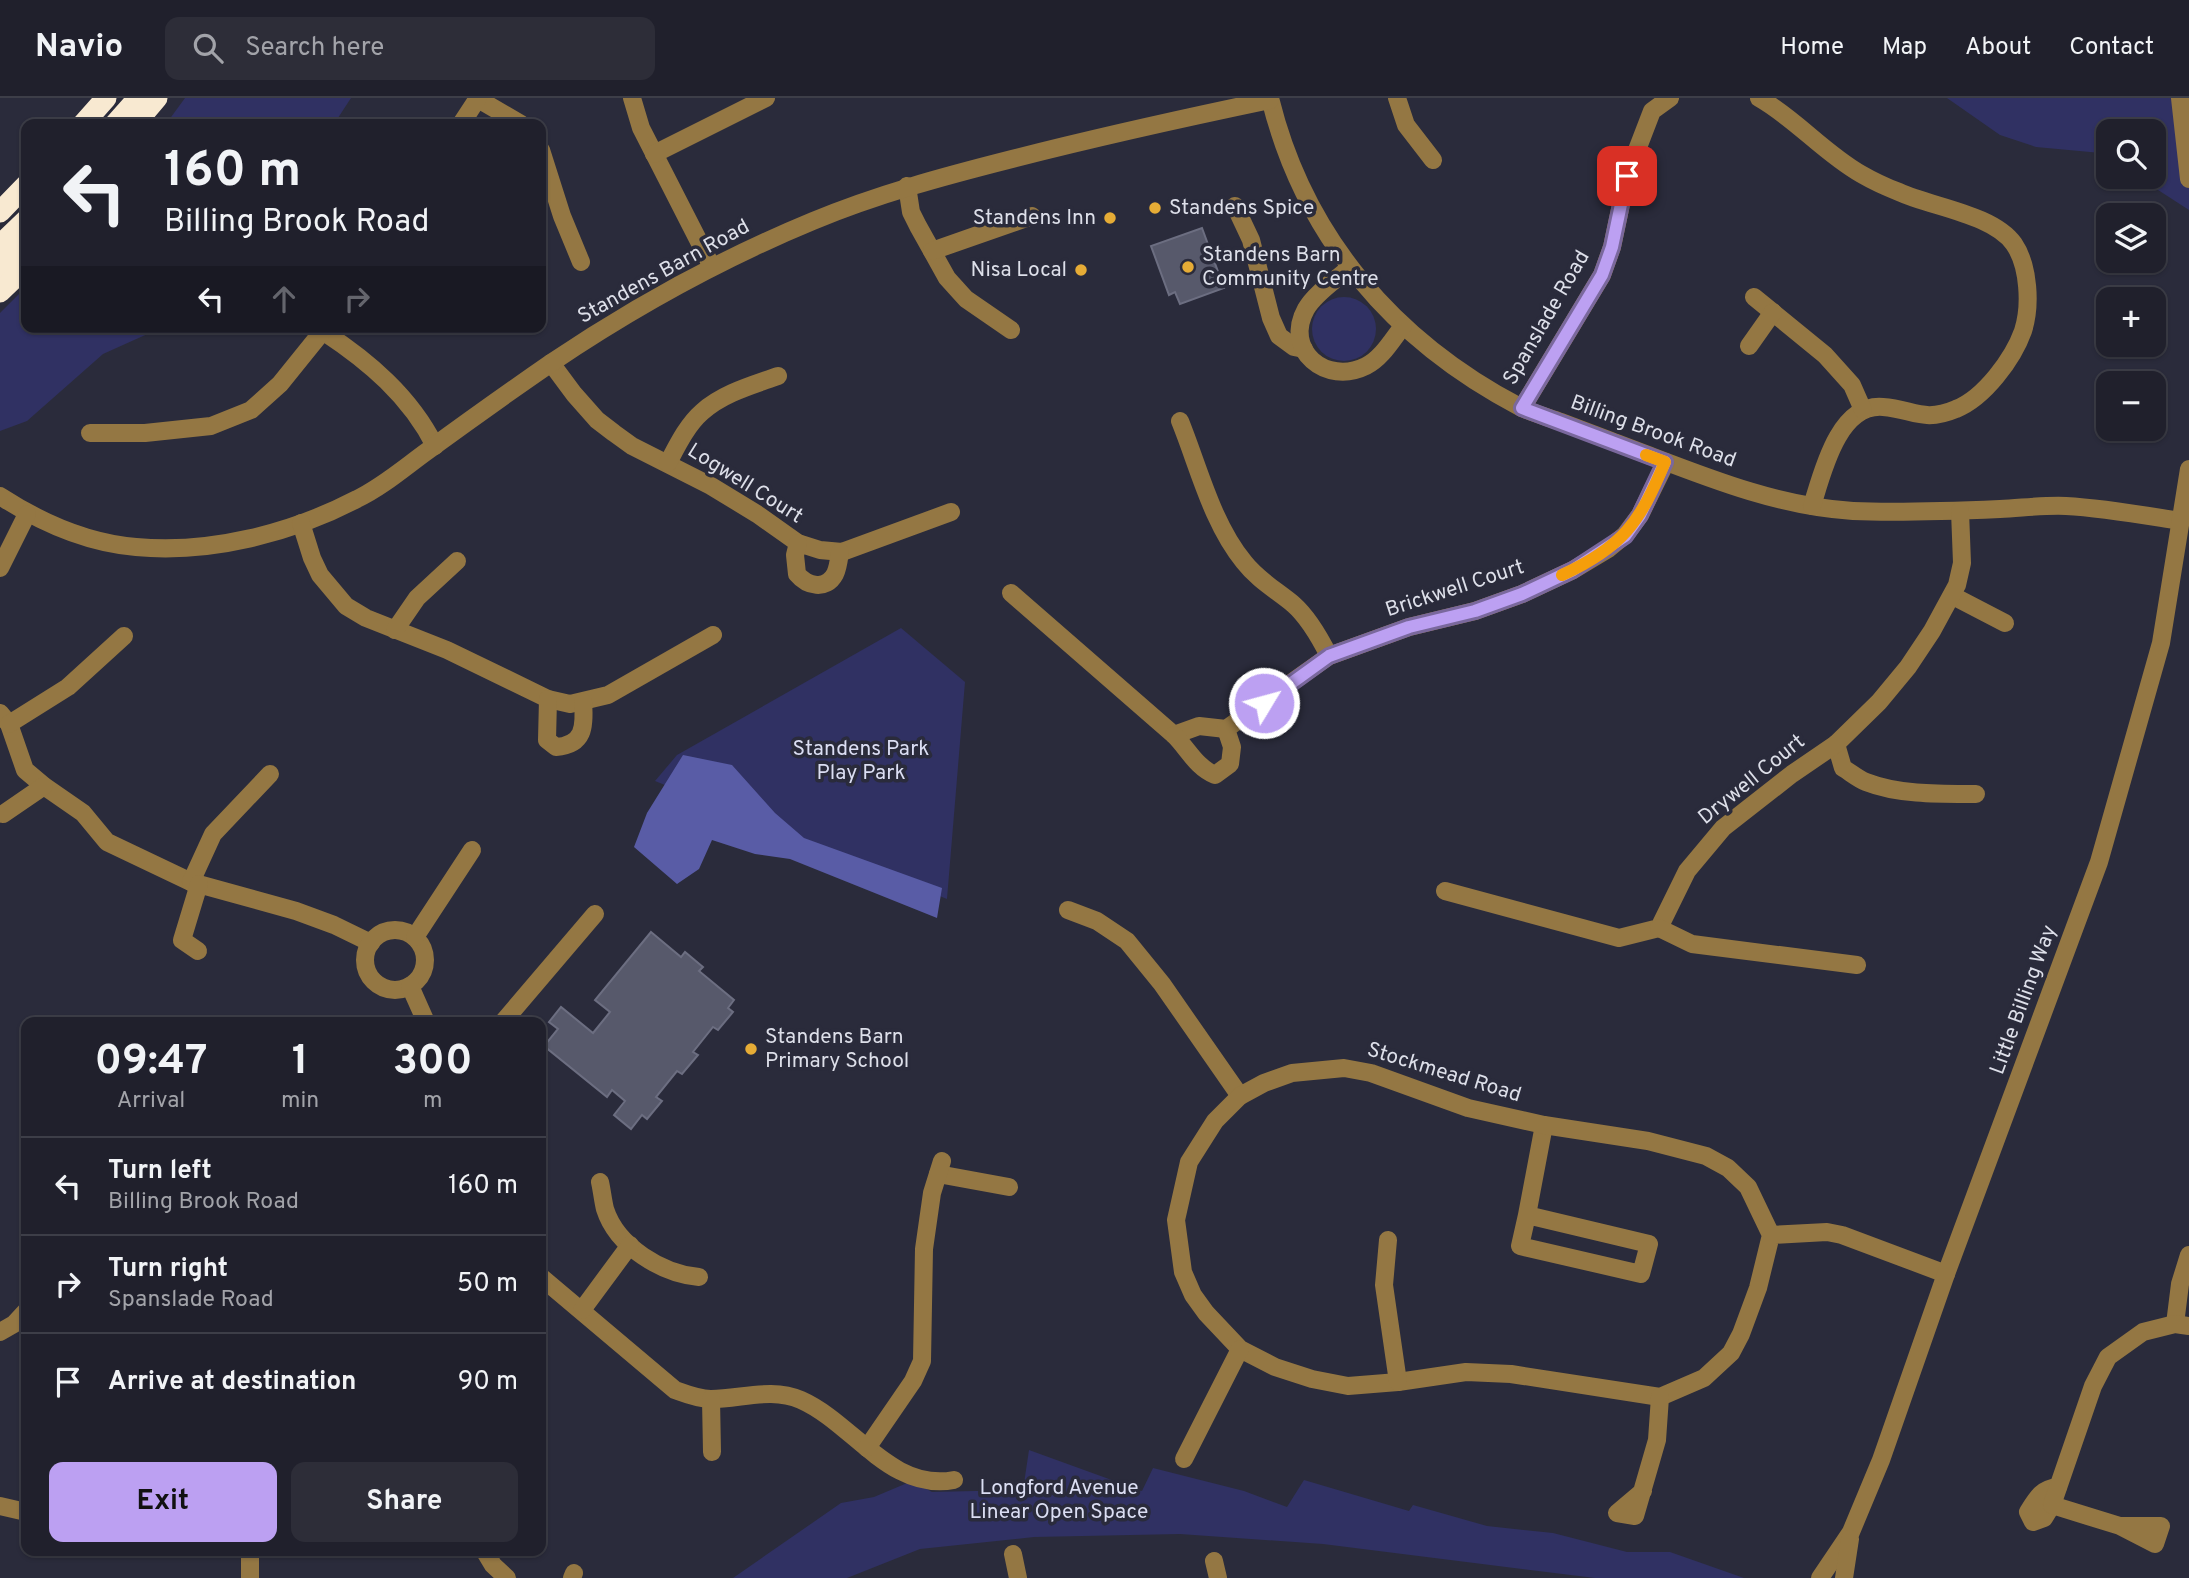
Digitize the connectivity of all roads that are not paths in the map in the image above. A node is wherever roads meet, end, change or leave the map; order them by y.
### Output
1 (106, 98) edge
2 (138, 98) edge
3 (158, 98) edge
4 (478, 98) edge
5 (632, 98) edge
6 (765, 98) edge
7 (1398, 98) edge
8 (1670, 98) edge
9 (1759, 98) edge
10 (2180, 98) edge
11 (1270, 99) edge
12 (87, 119) edge
13 (119, 119) edge
14 (139, 119) edge
15 (464, 119) edge
16 (513, 119) edge
17 (654, 154) junction
18 (1433, 160) dead end
19 (546, 166) edge
20 (21, 176) edge
21 (2189, 180) edge
22 (907, 186) junction
23 (21, 190) edge
24 (0, 191) edge
25 (1235, 206) dead end
26 (0, 212) edge
27 (1032, 216) dead end
28 (21, 225) edge
29 (0, 245) edge
30 (21, 248) edge
31 (932, 251) junction
32 (581, 262) dead end
33 (712, 267) junction
34 (1349, 268) junction
35 (0, 269) edge
36 (21, 272) edge
37 (0, 292) edge
38 (1754, 297) dead end
39 (1773, 312) junction
40 (1403, 327) junction
41 (1011, 330) dead end
42 (322, 333) edge
43 (329, 333) edge
44 (1749, 346) dead end
45 (1304, 349) junction
46 (551, 363) junction
47 (779, 376) dead end
48 (1522, 408) junction
49 (1863, 410) junction
50 (1180, 421) dead end
51 (90, 433) dead end
52 (435, 446) junction
53 (1665, 462) junction
54 (668, 463) junction
55 (2189, 469) edge
56 (0, 496) edge
57 (1812, 506) junction
58 (1960, 511) junction
59 (951, 512) dead end
60 (27, 514) junction
61 (2180, 521) junction
62 (302, 523) junction
63 (798, 543) junction
64 (840, 552) junction
65 (457, 561) dead end
66 (0, 568) edge
67 (1011, 593) dead end
68 (1953, 596) junction
69 (2005, 623) dead end
70 (395, 630) junction
71 (713, 635) dead end
72 (124, 636) dead end
73 (1329, 656) junction
74 (548, 699) junction
75 (583, 702) junction
76 (4, 719) edge
77 (1226, 729) junction
78 (1174, 735) junction
79 (1836, 744) junction
80 (270, 774) dead end
81 (44, 786) junction
82 (1976, 794) dead end
83 (3, 814) dead end
84 (472, 850) dead end
85 (195, 883) junction
86 (1445, 891) dead end
87 (1068, 910) dead end
88 (595, 914) dead end
89 (1658, 928) junction
90 (415, 937) junction
91 (370, 943) junction
92 (198, 951) dead end
93 (1857, 965) dead end
94 (410, 986) junction
95 (424, 1017) edge
96 (507, 1017) edge
97 (1240, 1096) junction
98 (1544, 1125) junction
99 (600, 1182) dead end
100 (1009, 1187) dead end
101 (1527, 1215) junction
102 (1771, 1236) junction
103 (1388, 1240) dead end
104 (630, 1245) junction
105 (2189, 1255) edge
106 (1946, 1274) junction
107 (699, 1277) dead end
108 (546, 1281) edge
109 (582, 1310) junction
110 (21, 1316) edge
111 (2182, 1325) edge
112 (0, 1332) edge
113 (1240, 1349) junction
114 (1398, 1382) junction
115 (1660, 1397) junction
116 (711, 1399) junction
117 (867, 1448) junction
118 (712, 1452) dead end
119 (1184, 1459) dead end
120 (954, 1480) dead end
121 (2058, 1487) junction
122 (1643, 1491) dead end
123 (2052, 1505) junction
124 (0, 1506) edge
125 (21, 1511) edge
126 (2120, 1527) dead end
127 (1851, 1532) junction
128 (1013, 1554) dead end
129 (250, 1556) edge
130 (488, 1556) edge
131 (250, 1578) edge
132 (507, 1578) edge
133 (1018, 1578) edge
134 (1820, 1578) edge
135 (1844, 1578) edge

1 - 12 highway
2 - 13 highway
3 - 14 highway
4 - 15 street
4 - 16 street
5 - 17 street
6 - 17 street
7 - 18 street
8 - 48 street, Spanslade Road
9 - 49 street
10 - 21 street
11 - 22 street, Standens Barn Road
11 - 34 street, Billing Brook Road
17 - 33 street
19 - 32 street
20 - 24 highway
22 - 31 street
22 - 33 street, Standens Barn Road
23 - 26 highway
25 - 45 street
27 - 31 street
28 - 29 highway
30 - 35 highway
31 - 41 street
33 - 46 street, Standens Barn Road
34 - 40 street, Billing Brook Road
34 - 45 street
36 - 37 highway
38 - 39 street
39 - 44 street
39 - 49 street
40 - 45 street
40 - 48 street, Billing Brook Road
42 - 51 street
43 - 52 street
46 - 52 street, Standens Barn Road
46 - 54 street, Logwell Court
47 - 54 street, Logwell Court
48 - 53 street, Billing Brook Road
49 - 57 street
50 - 73 street
52 - 62 street, Standens Barn Road
53 - 57 street, Billing Brook Road
53 - 73 street, Brickwell Court
54 - 63 street, Logwell Court
55 - 61 street, Little Billing Way
56 - 60 street, Standens Barn Road
57 - 58 street, Billing Brook Road
58 - 61 street, Billing Brook Road
58 - 68 street, Drywell Court
59 - 64 street
60 - 62 street, Standens Barn Road
60 - 66 street
61 - 106 street, Little Billing Way
62 - 70 street
63 - 64 street, Logwell Court
63 - 64 street, Logwell Court
65 - 70 street
67 - 78 street
68 - 69 street
68 - 79 street, Drywell Court
70 - 74 street
71 - 75 street
72 - 76 street
73 - 77 street, Brickwell Court
74 - 75 street
74 - 75 street
76 - 81 street
77 - 78 street
77 - 78 street
79 - 82 street, Drywell Court
79 - 89 street, Drywell Court
80 - 85 street
81 - 83 street
81 - 85 street
84 - 90 street
85 - 91 street
85 - 92 street
86 - 89 street
87 - 97 street
88 - 96 street
89 - 93 street
90 - 91 street
90 - 94 street
91 - 94 street
94 - 95 street
97 - 98 street, Stockmead Road
97 - 113 street, Stockmead Road
98 - 101 street
98 - 102 street, Stockmead Road
99 - 104 street
100 - 117 street
101 - 101 street
102 - 106 street
102 - 115 street
103 - 114 street
104 - 107 street
104 - 109 street
105 - 111 street
106 - 127 street, Little Billing Way
108 - 109 street
109 - 116 street
110 - 112 street
111 - 121 street
113 - 114 street, Stockmead Road
113 - 119 street
114 - 115 street, Stockmead Road
115 - 122 street
116 - 117 street
116 - 118 street
117 - 120 street
121 - 123 street
121 - 123 street
123 - 126 street
124 - 125 street
127 - 134 street, Little Billing Way
127 - 135 street, Little Billing Way
128 - 133 street
129 - 131 street
130 - 132 street

